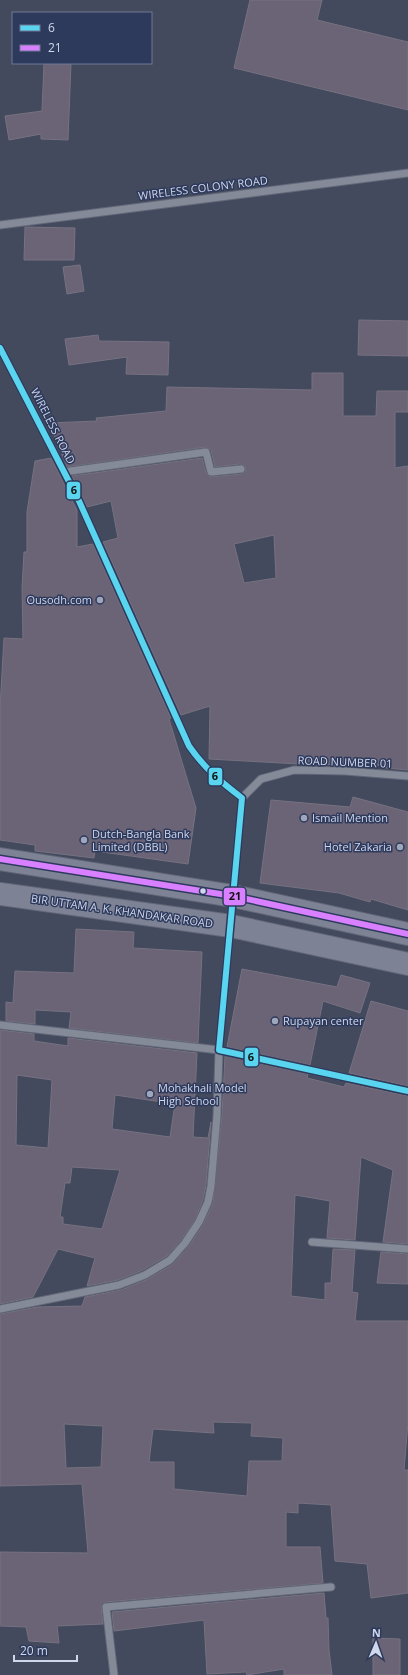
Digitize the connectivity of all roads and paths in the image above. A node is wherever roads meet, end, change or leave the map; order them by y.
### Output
1 (408, 173) edge
2 (0, 225) edge
3 (0, 348) edge
4 (241, 469) dead end
5 (64, 472) junction
6 (408, 776) edge
7 (242, 798) junction
8 (0, 859) edge
9 (0, 894) edge
10 (234, 896) junction
11 (231, 926) junction
12 (408, 934) edge
13 (408, 964) edge
14 (0, 1025) edge
15 (219, 1050) junction
16 (408, 1091) edge
17 (312, 1242) dead end
18 (408, 1249) edge
19 (0, 1309) edge
20 (331, 1587) dead end
21 (114, 1675) edge

1 - 2 street, WIRELESS COLONY ROAD
3 - 5 street, WIRELESS ROAD
4 - 5 street
5 - 7 street, WIRELESS ROAD
6 - 7 street, ROAD NUMBER 01
7 - 10 street
8 - 10 main road
9 - 11 main road, BIR UTTAM A. K. KHANDAKAR ROAD
10 - 11 street
10 - 12 main road
11 - 13 main road, BIR UTTAM A. K. KHANDAKAR ROAD
11 - 15 street
14 - 15 street
15 - 16 street
15 - 19 street
17 - 18 street
20 - 21 street

